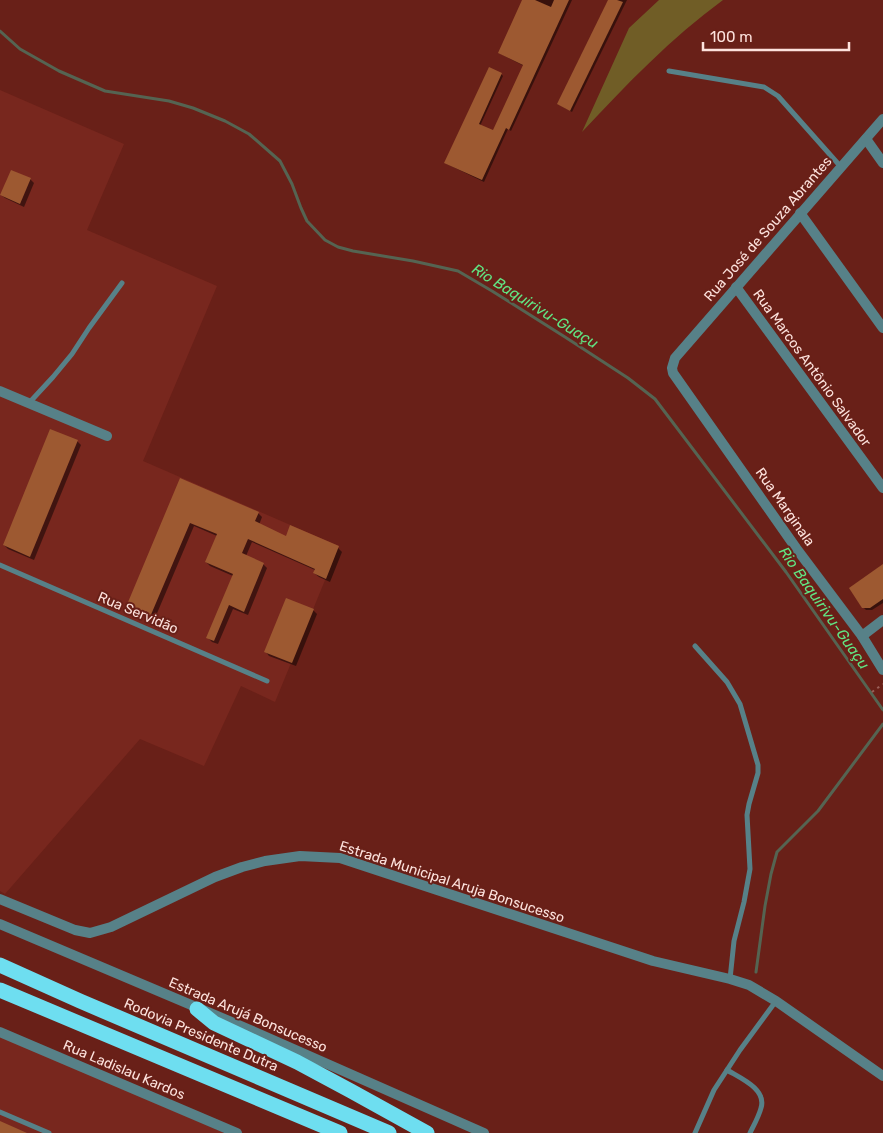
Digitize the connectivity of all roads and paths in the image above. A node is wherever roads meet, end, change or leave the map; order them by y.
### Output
1 (669, 70) dead end
2 (883, 119) edge
3 (866, 139) junction
4 (883, 163) edge
5 (841, 167) junction
6 (800, 213) junction
7 (122, 283) dead end
8 (736, 287) junction
9 (883, 328) edge
10 (675, 358) joint
11 (0, 391) edge
12 (29, 403) junction
13 (107, 436) dead end
14 (883, 488) edge
15 (0, 565) edge
16 (883, 620) edge
17 (862, 636) junction
18 (695, 646) dead end
19 (883, 670) edge
20 (267, 681) dead end
21 (883, 684) edge
22 (872, 692) dead end
23 (0, 899) edge
24 (0, 924) edge
25 (0, 965) edge
26 (730, 979) junction
27 (0, 990) edge
28 (776, 1001) junction
29 (198, 1008) junction
30 (0, 1032) edge
31 (727, 1070) junction
32 (883, 1076) edge
33 (0, 1112) edge
34 (49, 1133) edge
35 (237, 1133) edge
36 (340, 1133) edge
37 (389, 1133) edge
38 (427, 1133) edge
39 (484, 1133) edge
40 (695, 1133) edge
41 (750, 1133) edge

1 - 5 lane
2 - 3 street, Rua José de Souza Abrantes
3 - 4 street
3 - 5 street, Rua José de Souza Abrantes
5 - 6 street, Rua José de Souza Abrantes
6 - 8 street, Rua José de Souza Abrantes
6 - 9 street
7 - 12 lane
8 - 10 street, Rua José de Souza Abrantes
8 - 14 street, Rua Marcos Antônio Salvador
10 - 17 street, Rua Marginala
11 - 12 street
12 - 13 street
15 - 20 lane, Rua Servidão
16 - 17 street
17 - 19 street, Rua Marginala
18 - 26 lane
21 - 22 path
23 - 26 street, Estrada Municipal Aruja Bonsucesso
24 - 29 street, Estrada Arujá Bonsucesso
25 - 37 highway, Rodovia Presidente Dutra
26 - 28 street, Estrada Municipal Aruja Bonsucesso
27 - 36 highway
28 - 31 lane
28 - 32 street, Estrada Municipal Aruja Bonsucesso
29 - 38 highway
29 - 39 street, Estrada Arujá Bonsucesso
30 - 35 street, Rua Ladislau Kardos
31 - 40 lane
31 - 41 lane
33 - 34 lane

